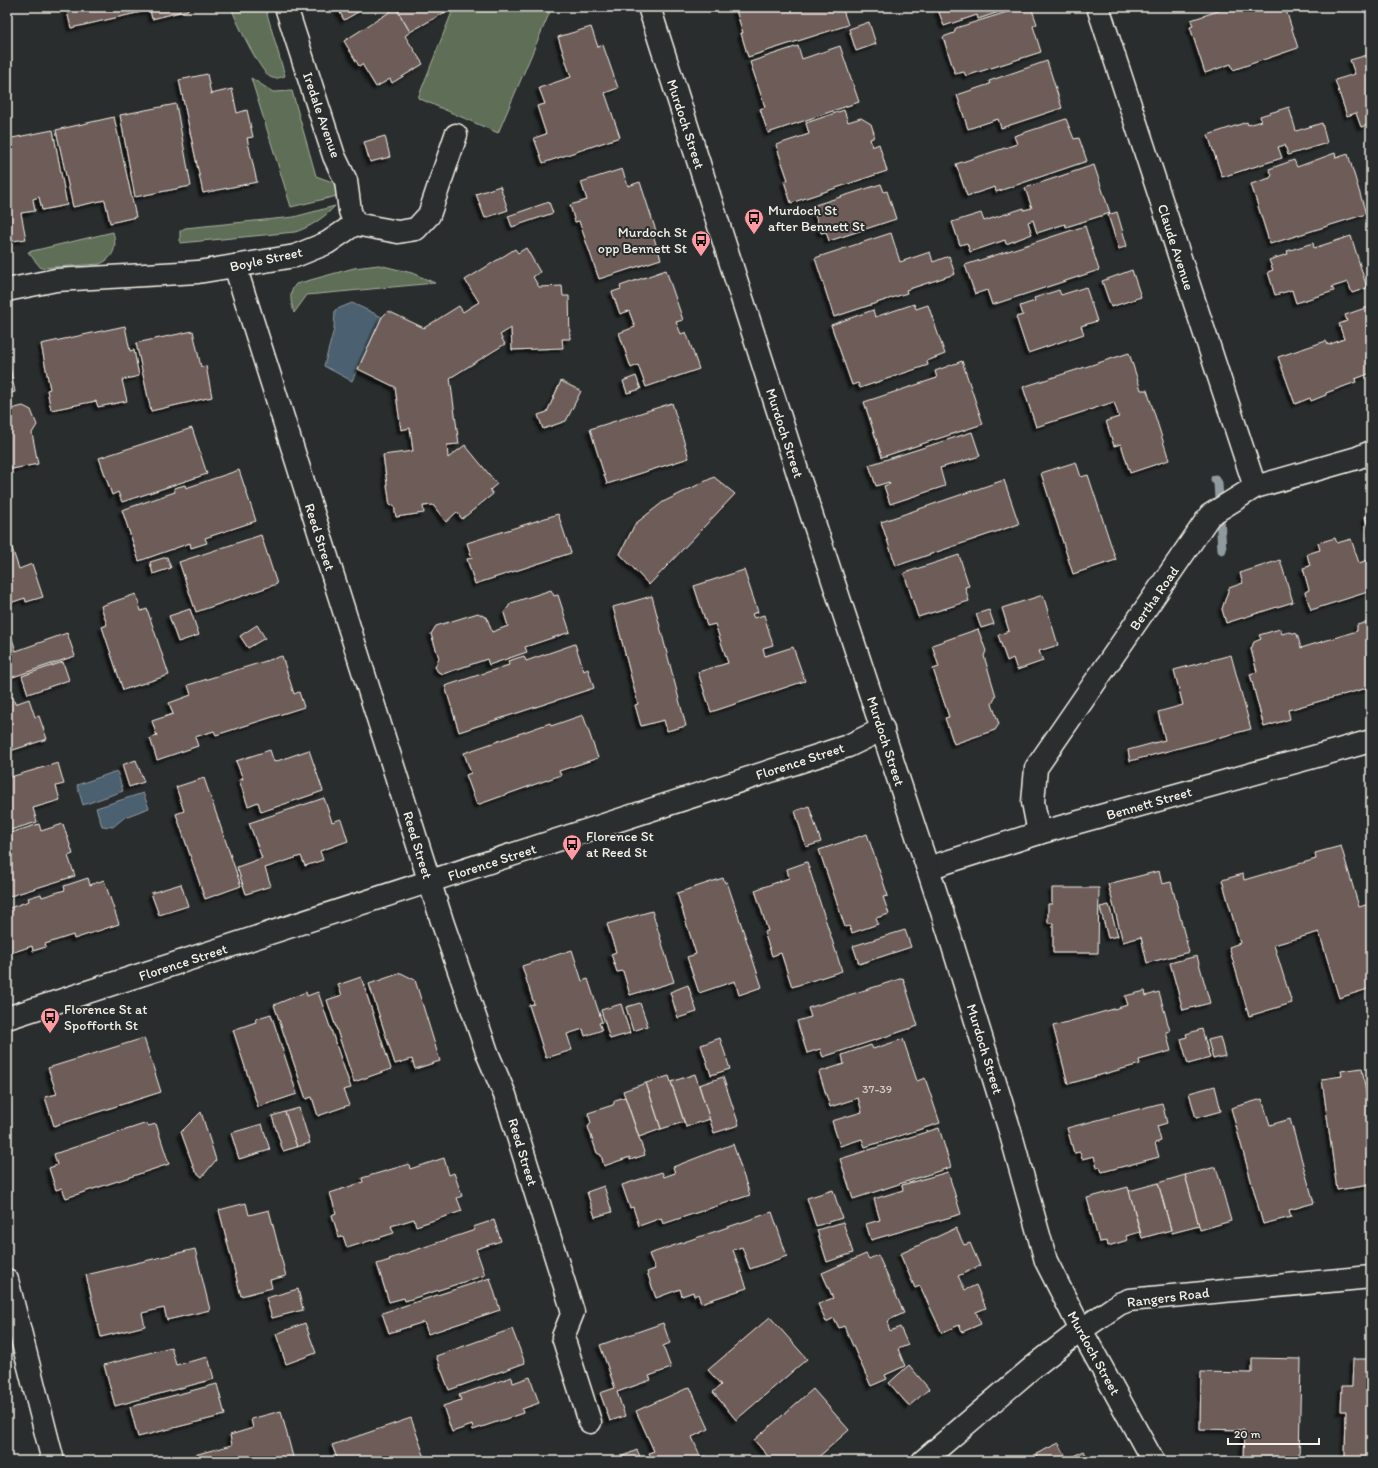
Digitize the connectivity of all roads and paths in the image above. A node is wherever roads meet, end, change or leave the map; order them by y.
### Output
1 (286, 7) edge
2 (649, 7) edge
3 (1098, 7) edge
4 (456, 135) dead end
5 (355, 224) junction
6 (235, 266) junction
7 (7, 290) edge
8 (1371, 452) edge
9 (1255, 487) junction
10 (882, 729) junction
11 (1371, 741) edge
12 (1039, 833) junction
13 (928, 868) junction
14 (430, 882) junction
15 (7, 1018) edge
16 (1371, 1277) edge
17 (7, 1280) edge
18 (1081, 1330) junction
19 (590, 1422) dead end
20 (53, 1461) edge
21 (924, 1461) edge
22 (1153, 1461) edge

1 - 5 street, Iredale Avenue
2 - 10 street, Murdoch Street
3 - 9 street, Claude Avenue
4 - 5 street
5 - 6 street, Boyle Street
6 - 7 street, Boyle Street
6 - 14 street, Reed Street
8 - 9 street, Bertha Road
9 - 12 street, Bertha Road
10 - 13 street, Murdoch Street
10 - 14 street, Florence Street
11 - 12 street, Bennett Street
12 - 13 street, Bennett Street
13 - 18 street, Murdoch Street
14 - 15 street, Florence Street
14 - 19 street, Reed Street
16 - 18 street, Rangers Road
17 - 20 street
18 - 21 street, Rangers Road
18 - 22 street, Murdoch Street

